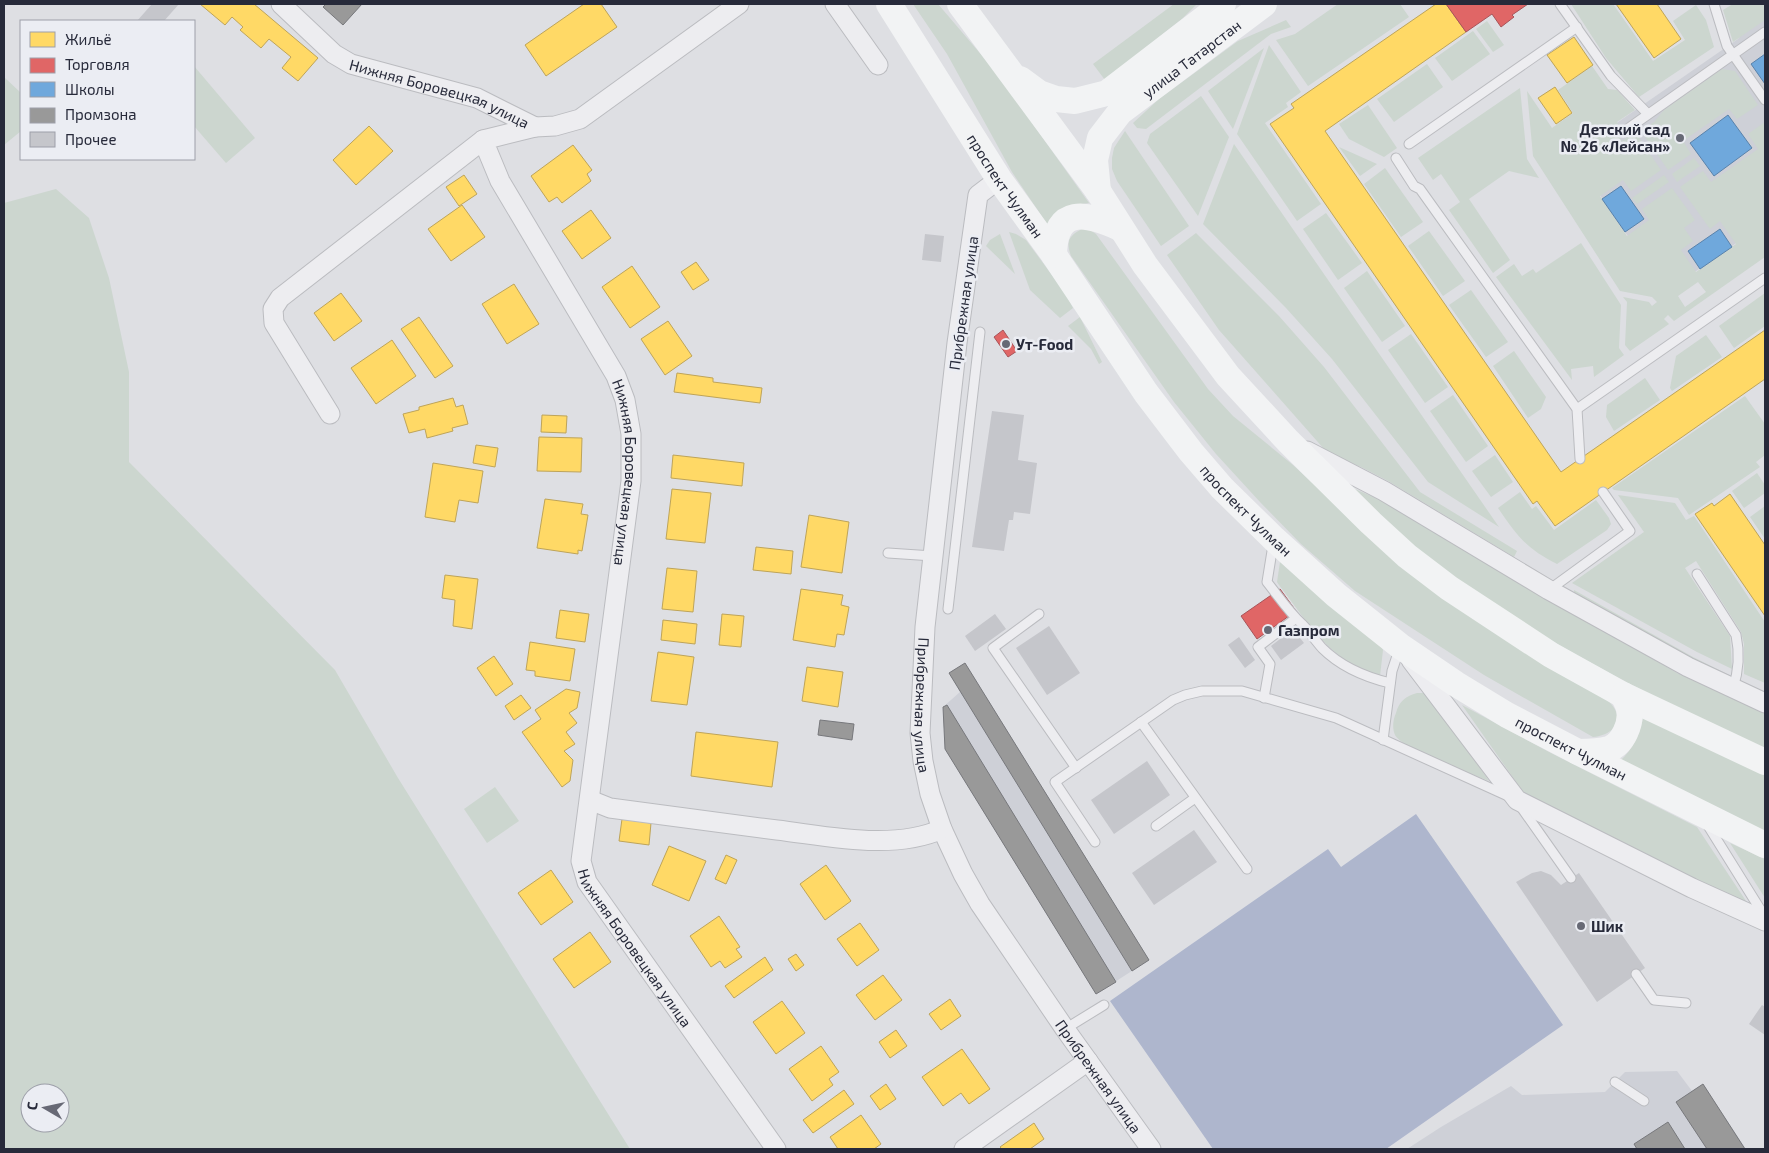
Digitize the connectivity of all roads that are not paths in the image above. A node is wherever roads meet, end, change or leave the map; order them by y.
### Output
1 (281, 4) edge
2 (739, 4) edge
3 (835, 4) edge
4 (889, 4) edge
5 (960, 4) edge
6 (1223, 4) edge
7 (1264, 4) edge
8 (1560, 4) edge
9 (1714, 4) edge
10 (1577, 27) junction
11 (1765, 32) edge
12 (1733, 54) junction
13 (878, 65) dead end
14 (1009, 72) junction
15 (1765, 100) edge
16 (1113, 102) junction
17 (1648, 114) junction
18 (535, 127) junction
19 (1626, 130) dead end
20 (483, 140) junction
21 (1408, 144) dead end
22 (1396, 158) dead end
23 (999, 179) junction
24 (1098, 191) junction
25 (1120, 228) junction
26 (1054, 255) junction
27 (1765, 278) edge
28 (980, 332) dead end
29 (1577, 409) junction
30 (330, 414) dead end
31 (1288, 441) junction
32 (1580, 459) dead end
33 (1603, 492) dead end
34 (1274, 540) junction
35 (888, 553) dead end
36 (933, 556) junction
37 (1697, 574) dead end
38 (1549, 590) junction
39 (948, 609) dead end
40 (1039, 614) dead end
41 (1295, 619) junction
42 (1400, 646) junction
43 (1390, 683) junction
44 (1732, 688) junction
45 (1623, 695) junction
46 (1264, 698) junction
47 (1765, 703) edge
48 (1142, 722) junction
49 (1383, 740) junction
50 (1578, 752) junction
51 (1765, 762) edge
52 (1076, 768) junction
53 (1196, 798) junction
54 (590, 800) junction
55 (1517, 800) junction
56 (1700, 814) junction
57 (1156, 826) dead end
58 (942, 829) junction
59 (1095, 842) dead end
60 (1765, 845) edge
61 (1247, 869) dead end
62 (1571, 878) dead end
63 (1765, 919) edge
64 (1636, 974) dead end
65 (1686, 1003) dead end
66 (1104, 1005) dead end
67 (1065, 1029) junction
68 (1088, 1061) junction
69 (1615, 1082) dead end
70 (1644, 1101) dead end
71 (776, 1149) edge
72 (964, 1149) edge
73 (1151, 1149) edge

1 - 18 street, Нижняя Боровецкая улица
2 - 18 street
3 - 13 street
4 - 23 main road, проспект Чулман
5 - 14 main road
6 - 16 main road, улица Татарстан
7 - 16 main road, улица Татарстан
8 - 10 lane
9 - 12 lane
10 - 17 lane
10 - 21 lane
11 - 12 lane
12 - 15 lane
12 - 17 lane
14 - 16 main road
14 - 24 main road
16 - 24 main road
17 - 19 lane
18 - 20 street, Нижняя Боровецкая улица
20 - 30 street
20 - 54 street, Нижняя Боровецкая улица
22 - 29 lane
23 - 26 main road, проспект Чулман
23 - 36 street, Прибрежная улица
24 - 25 main road
25 - 26 main road
25 - 31 main road
26 - 34 main road, проспект Чулман
27 - 29 lane
28 - 39 lane
29 - 32 lane
31 - 38 street
31 - 45 main road
33 - 38 lane
34 - 41 lane
34 - 42 main road, проспект Чулман
35 - 36 lane
36 - 58 street, Прибрежная улица
37 - 44 lane
38 - 44 street
40 - 52 lane
41 - 43 lane
41 - 46 lane
42 - 43 lane
42 - 50 main road, проспект Чулман
42 - 55 street
43 - 49 lane
44 - 47 street
45 - 50 main road
45 - 51 main road
46 - 48 lane
46 - 49 lane
48 - 52 lane
48 - 53 lane
49 - 55 lane
50 - 56 main road, проспект Чулман
52 - 59 lane
53 - 57 lane
53 - 61 lane
54 - 58 street
54 - 71 street, Нижняя Боровецкая улица
55 - 62 lane
55 - 63 street
56 - 60 main road, проспект Чулман
56 - 63 lane
58 - 67 street, Прибрежная улица
64 - 65 lane
66 - 67 lane
67 - 68 street, Прибрежная улица
68 - 72 street
68 - 73 street, Прибрежная улица
69 - 70 lane

